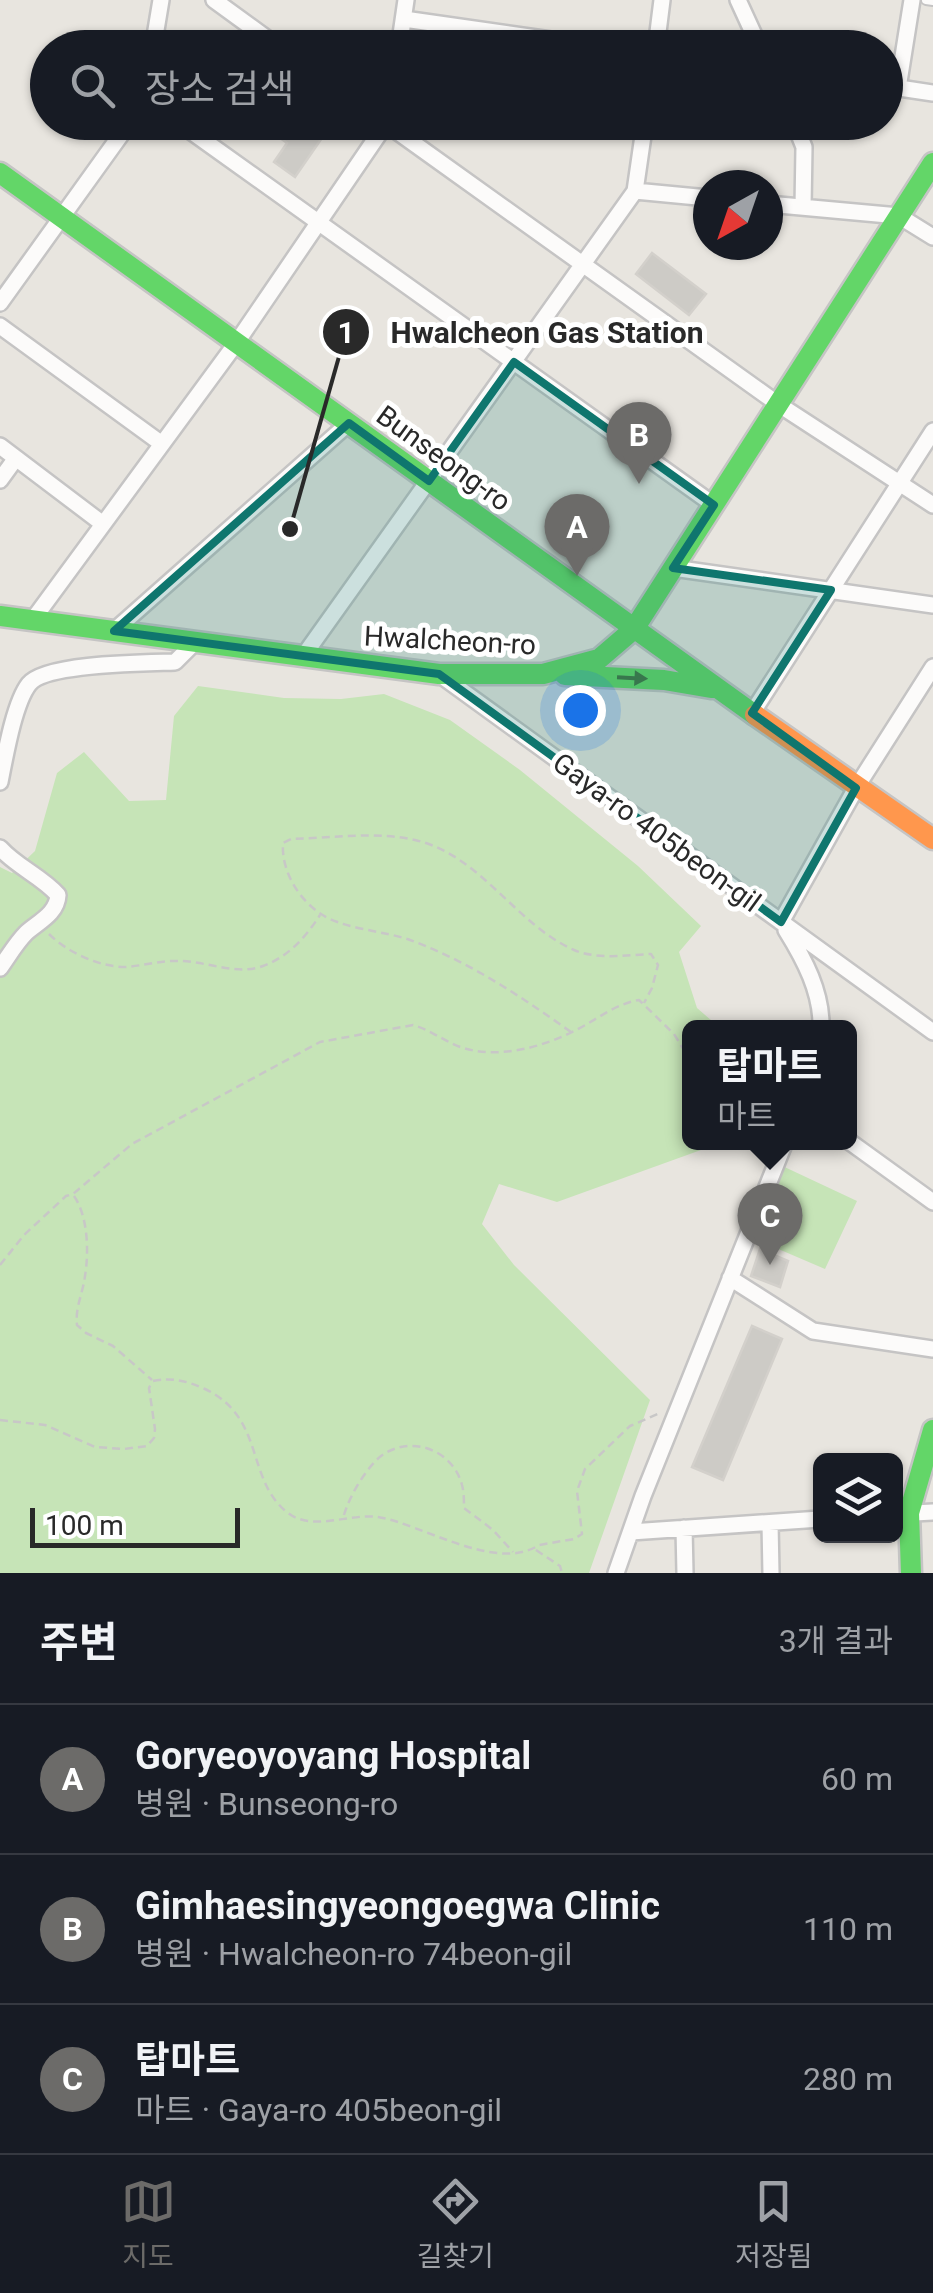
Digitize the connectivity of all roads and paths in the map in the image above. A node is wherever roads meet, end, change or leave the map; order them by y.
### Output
1 (161, 0) edge
2 (214, 0) edge
3 (406, 0) edge
4 (662, 0) edge
5 (738, 0) edge
6 (912, 0) edge
7 (404, 19) junction
8 (156, 30) edge
9 (255, 30) edge
10 (402, 30) edge
11 (481, 30) edge
12 (658, 30) edge
13 (752, 30) edge
14 (903, 39) edge
15 (903, 89) edge
16 (933, 93) edge
17 (117, 140) edge
18 (204, 140) edge
19 (375, 140) edge
20 (410, 140) edge
21 (642, 140) edge
22 (801, 140) edge
23 (933, 163) edge
24 (0, 173) edge
25 (635, 191) junction
26 (693, 197) edge
27 (783, 205) edge
28 (803, 207) junction
29 (62, 216) junction
30 (899, 216) junction
31 (320, 222) junction
32 (933, 237) edge
33 (583, 264) junction
34 (0, 302) edge
35 (0, 326) edge
36 (237, 342) junction
37 (514, 362) junction
38 (778, 404) junction
39 (349, 423) junction
40 (933, 431) edge
41 (162, 444) junction
42 (0, 446) edge
43 (16, 458) junction
44 (0, 480) edge
45 (430, 481) junction
46 (899, 484) junction
47 (933, 504) edge
48 (714, 505) junction
49 (103, 524) junction
50 (673, 568) junction
51 (831, 590) junction
52 (933, 604) edge
53 (0, 616) edge
54 (32, 621) junction
55 (634, 629) junction
56 (114, 631) junction
57 (194, 642) junction
58 (302, 658) junction
59 (439, 674) junction
60 (544, 674) junction
61 (930, 679) edge
62 (720, 690) junction
63 (752, 714) junction
64 (0, 782) edge
65 (856, 788) junction
66 (933, 840) edge
67 (0, 848) edge
68 (320, 914) junction
69 (781, 922) junction
70 (42, 923) junction
71 (0, 968) edge
72 (644, 1003) junction
73 (821, 1020) edge
74 (571, 1032) junction
75 (933, 1032) edge
76 (682, 1047) edge
77 (857, 1147) edge
78 (782, 1150) edge
79 (73, 1194) junction
80 (933, 1202) edge
81 (0, 1264) edge
82 (730, 1278) junction
83 (933, 1349) edge
84 (153, 1381) junction
85 (677, 1412) junction
86 (0, 1420) edge
87 (933, 1430) edge
88 (903, 1511) edge
89 (933, 1512) edge
90 (903, 1514) edge
91 (344, 1516) junction
92 (813, 1520) edge
93 (903, 1521) edge
94 (770, 1523) junction
95 (684, 1528) junction
96 (631, 1532) junction
97 (535, 1550) junction
98 (514, 1554) junction
99 (562, 1573) edge
100 (616, 1573) edge
101 (684, 1573) edge
102 (771, 1573) edge
103 (911, 1573) edge

1 - 8 street
2 - 9 street
3 - 7 street
4 - 12 street
5 - 13 street
6 - 14 street
7 - 10 street
7 - 11 street
15 - 16 street
17 - 29 street
18 - 31 street
19 - 31 street
20 - 33 street
21 - 25 street
22 - 28 street
23 - 30 street, Hwalcheon-ro
24 - 29 street, Bunseong-ro
25 - 26 street
25 - 33 street
27 - 28 street
28 - 30 street
29 - 34 street
29 - 36 street, Bunseong-ro
30 - 32 street
30 - 38 street, Hwalcheon-ro
31 - 36 street
31 - 37 street
33 - 37 street
33 - 38 street
35 - 41 street
36 - 39 street, Bunseong-ro
36 - 41 street
37 - 45 street
37 - 48 street
38 - 46 street
38 - 48 street, Hwalcheon-ro
39 - 45 street, Bunseong-ro
39 - 56 street
40 - 46 street
41 - 49 street
42 - 43 street
43 - 44 street
43 - 49 street
45 - 55 street, Bunseong-ro
45 - 58 street
46 - 47 street
46 - 51 street
48 - 50 street, Hwalcheon-ro
49 - 54 street
50 - 51 street
50 - 55 street, Hwalcheon-ro
51 - 52 street
51 - 63 street
53 - 54 street, Hwalcheon-ro
54 - 56 street, Hwalcheon-ro
55 - 60 street, Hwalcheon-ro
55 - 62 street, Bunseong-ro
56 - 57 street, Hwalcheon-ro
57 - 58 street, Hwalcheon-ro
57 - 64 street
58 - 59 street, Hwalcheon-ro
59 - 60 street, Hwalcheon-ro
59 - 69 street, Gaya-ro 405beon-gil
60 -> 62 street
61 - 65 street
62 - 63 street, Bunseong-ro
63 - 65 street, Bunseong-ro
65 - 66 street, Bunseong-ro
65 - 69 street
67 - 70 street
68 - 70 path
68 - 72 path
68 - 74 path
69 - 73 street, Gaya-ro 405beon-gil
69 - 75 street
70 - 71 street
72 - 74 path
72 - 76 path
74 - 79 path
77 - 80 street
78 - 82 street
79 - 81 path
79 - 84 path
82 - 83 street
82 - 85 street
84 - 86 path
84 - 91 path
85 - 96 street
85 - 97 path
87 - 88 street
89 - 90 street
91 - 98 path
91 - 98 path
92 - 94 street
93 - 103 street
94 - 95 street
94 - 102 street
95 - 96 street
95 - 101 street
96 - 100 street
97 - 98 path
97 - 99 path

